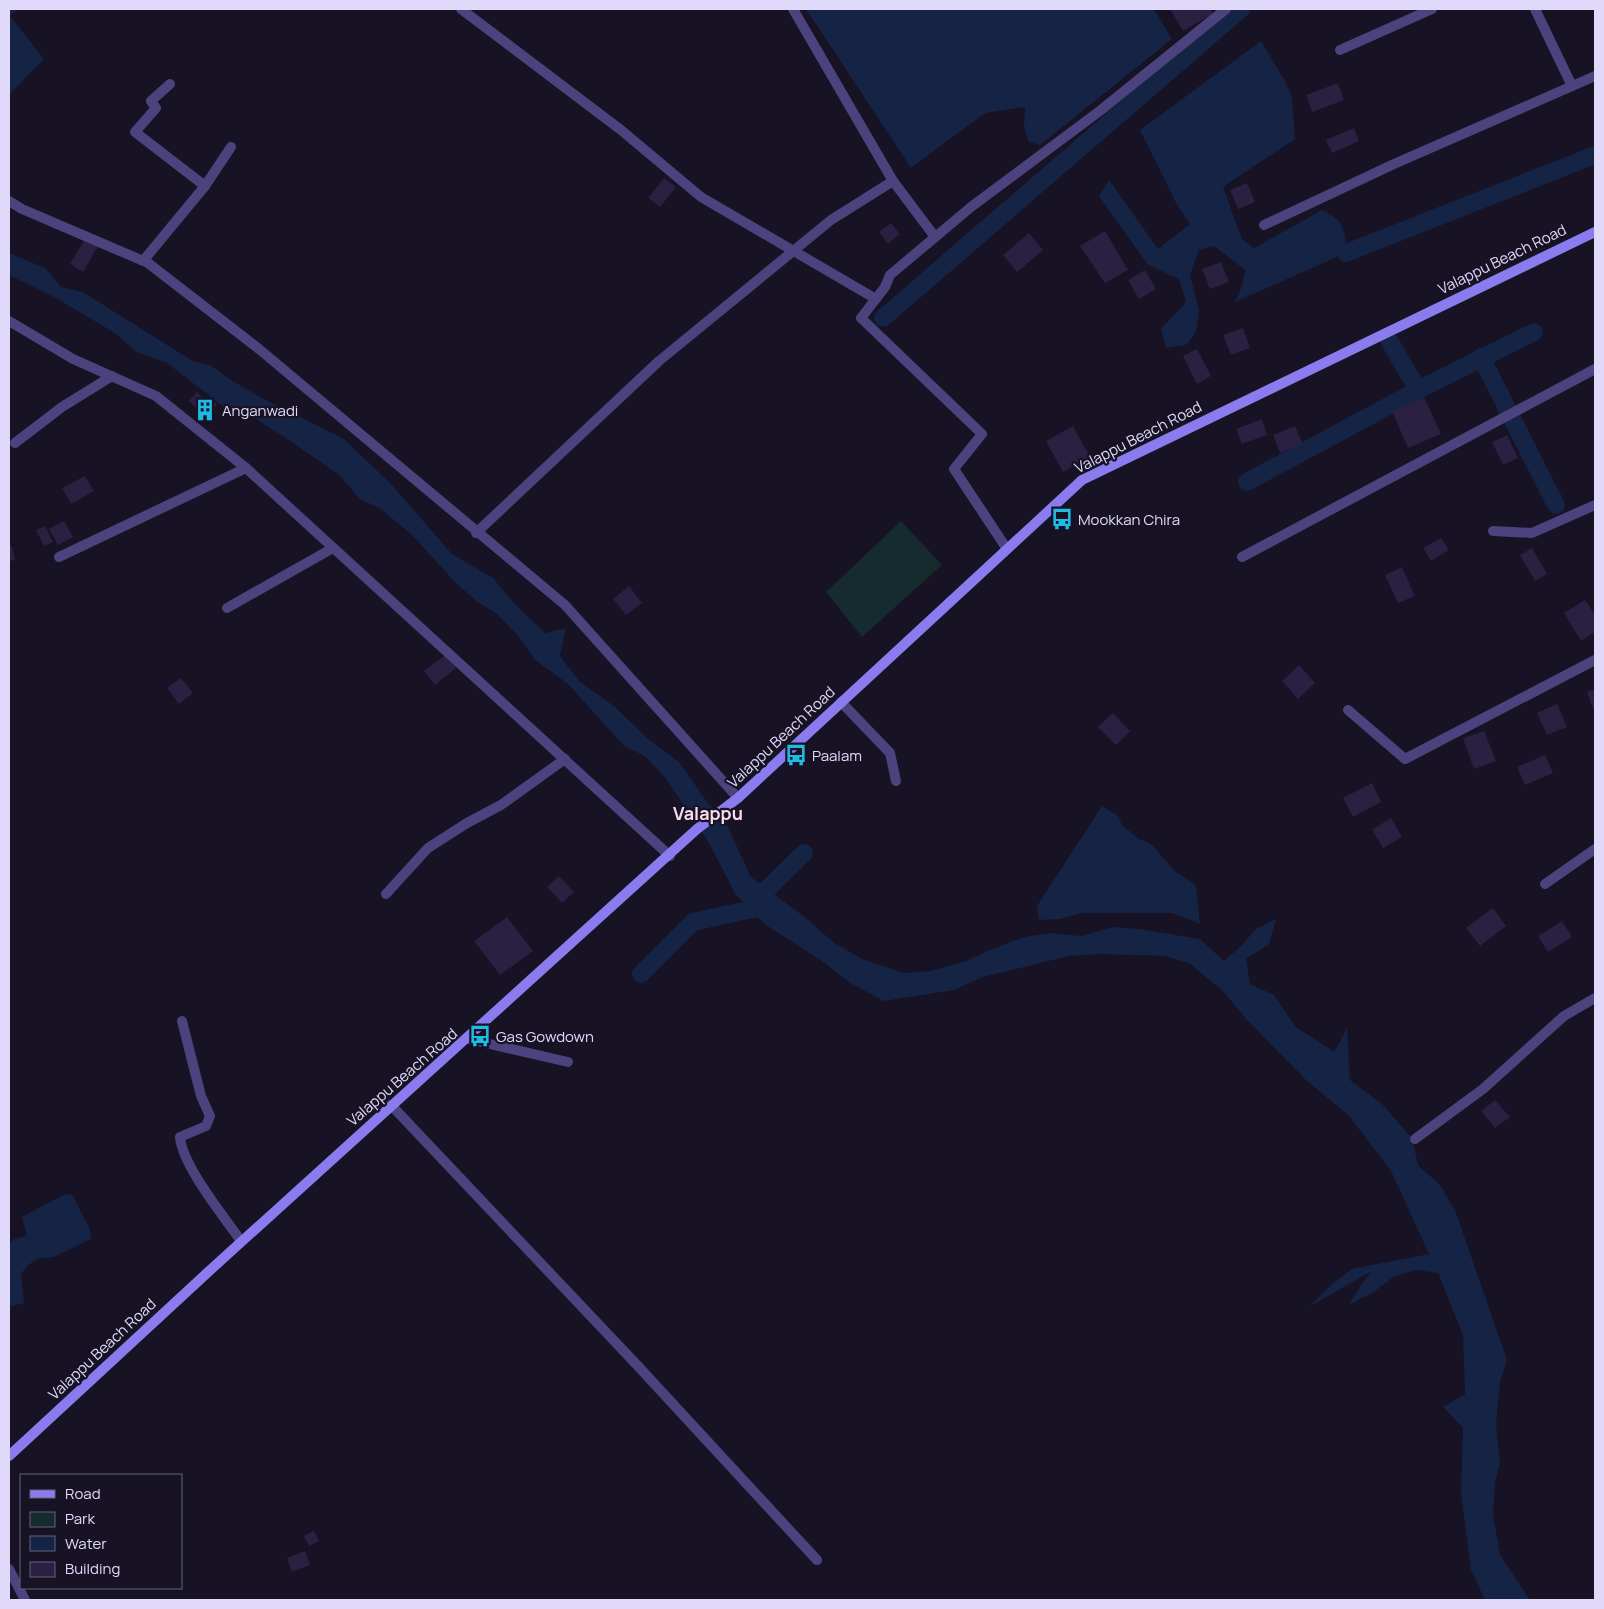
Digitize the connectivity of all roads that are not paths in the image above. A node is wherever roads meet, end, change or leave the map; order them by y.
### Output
1 (461, 9) edge
2 (794, 9) edge
3 (1226, 9) edge
4 (1432, 9) edge
5 (1535, 9) edge
6 (1340, 50) dead end
7 (1595, 76) edge
8 (170, 84) dead end
9 (1572, 86) junction
10 (231, 147) dead end
11 (893, 181) junction
12 (205, 186) junction
13 (9, 201) edge
14 (1264, 225) dead end
15 (1595, 232) edge
16 (935, 237) junction
17 (793, 251) junction
18 (143, 261) junction
19 (876, 299) junction
20 (9, 321) edge
21 (1595, 369) edge
22 (112, 376) junction
23 (15, 443) dead end
24 (246, 468) junction
25 (1595, 505) edge
26 (1493, 531) dead end
27 (476, 533) junction
28 (333, 548) junction
29 (1007, 549) junction
30 (59, 557) dead end
31 (1242, 557) dead end
32 (227, 608) dead end
33 (1595, 660) edge
34 (842, 702) junction
35 (1348, 710) dead end
36 (565, 759) junction
37 (896, 781) dead end
38 (738, 798) junction
39 (1595, 849) edge
40 (670, 856) junction
41 (1545, 884) dead end
42 (386, 894) dead end
43 (1595, 998) edge
44 (182, 1021) dead end
45 (468, 1039) junction
46 (568, 1062) dead end
47 (391, 1105) junction
48 (1415, 1139) dead end
49 (241, 1241) junction
50 (9, 1456) edge
51 (817, 1560) dead end
52 (9, 1569) edge
53 (25, 1600) edge

1 - 17 street
2 - 11 street
3 - 16 street
4 - 6 street
5 - 9 street
7 - 9 street
8 - 12 street
9 - 14 street
10 - 12 street
11 - 16 street
11 - 17 street
12 - 18 street
13 - 18 street
15 - 29 main road, Valappu Beach Road
16 - 19 street
17 - 19 street
17 - 27 street
18 - 27 street
19 - 29 street
20 - 22 street
21 - 31 street
22 - 23 street
22 - 24 street
24 - 28 street
24 - 30 street
25 - 26 street
27 - 38 street
28 - 32 street
28 - 36 street
29 - 34 main road, Valappu Beach Road
33 - 35 street
34 - 37 street
34 - 38 main road, Valappu Beach Road
36 - 40 street
36 - 42 street
38 - 40 main road, Valappu Beach Road
39 - 41 street
40 - 45 main road, Valappu Beach Road
43 - 48 street
44 - 49 street
45 - 46 street
45 - 47 main road, Valappu Beach Road
47 - 49 main road, Valappu Beach Road
47 - 51 street
49 - 50 main road, Valappu Beach Road
52 - 53 street

